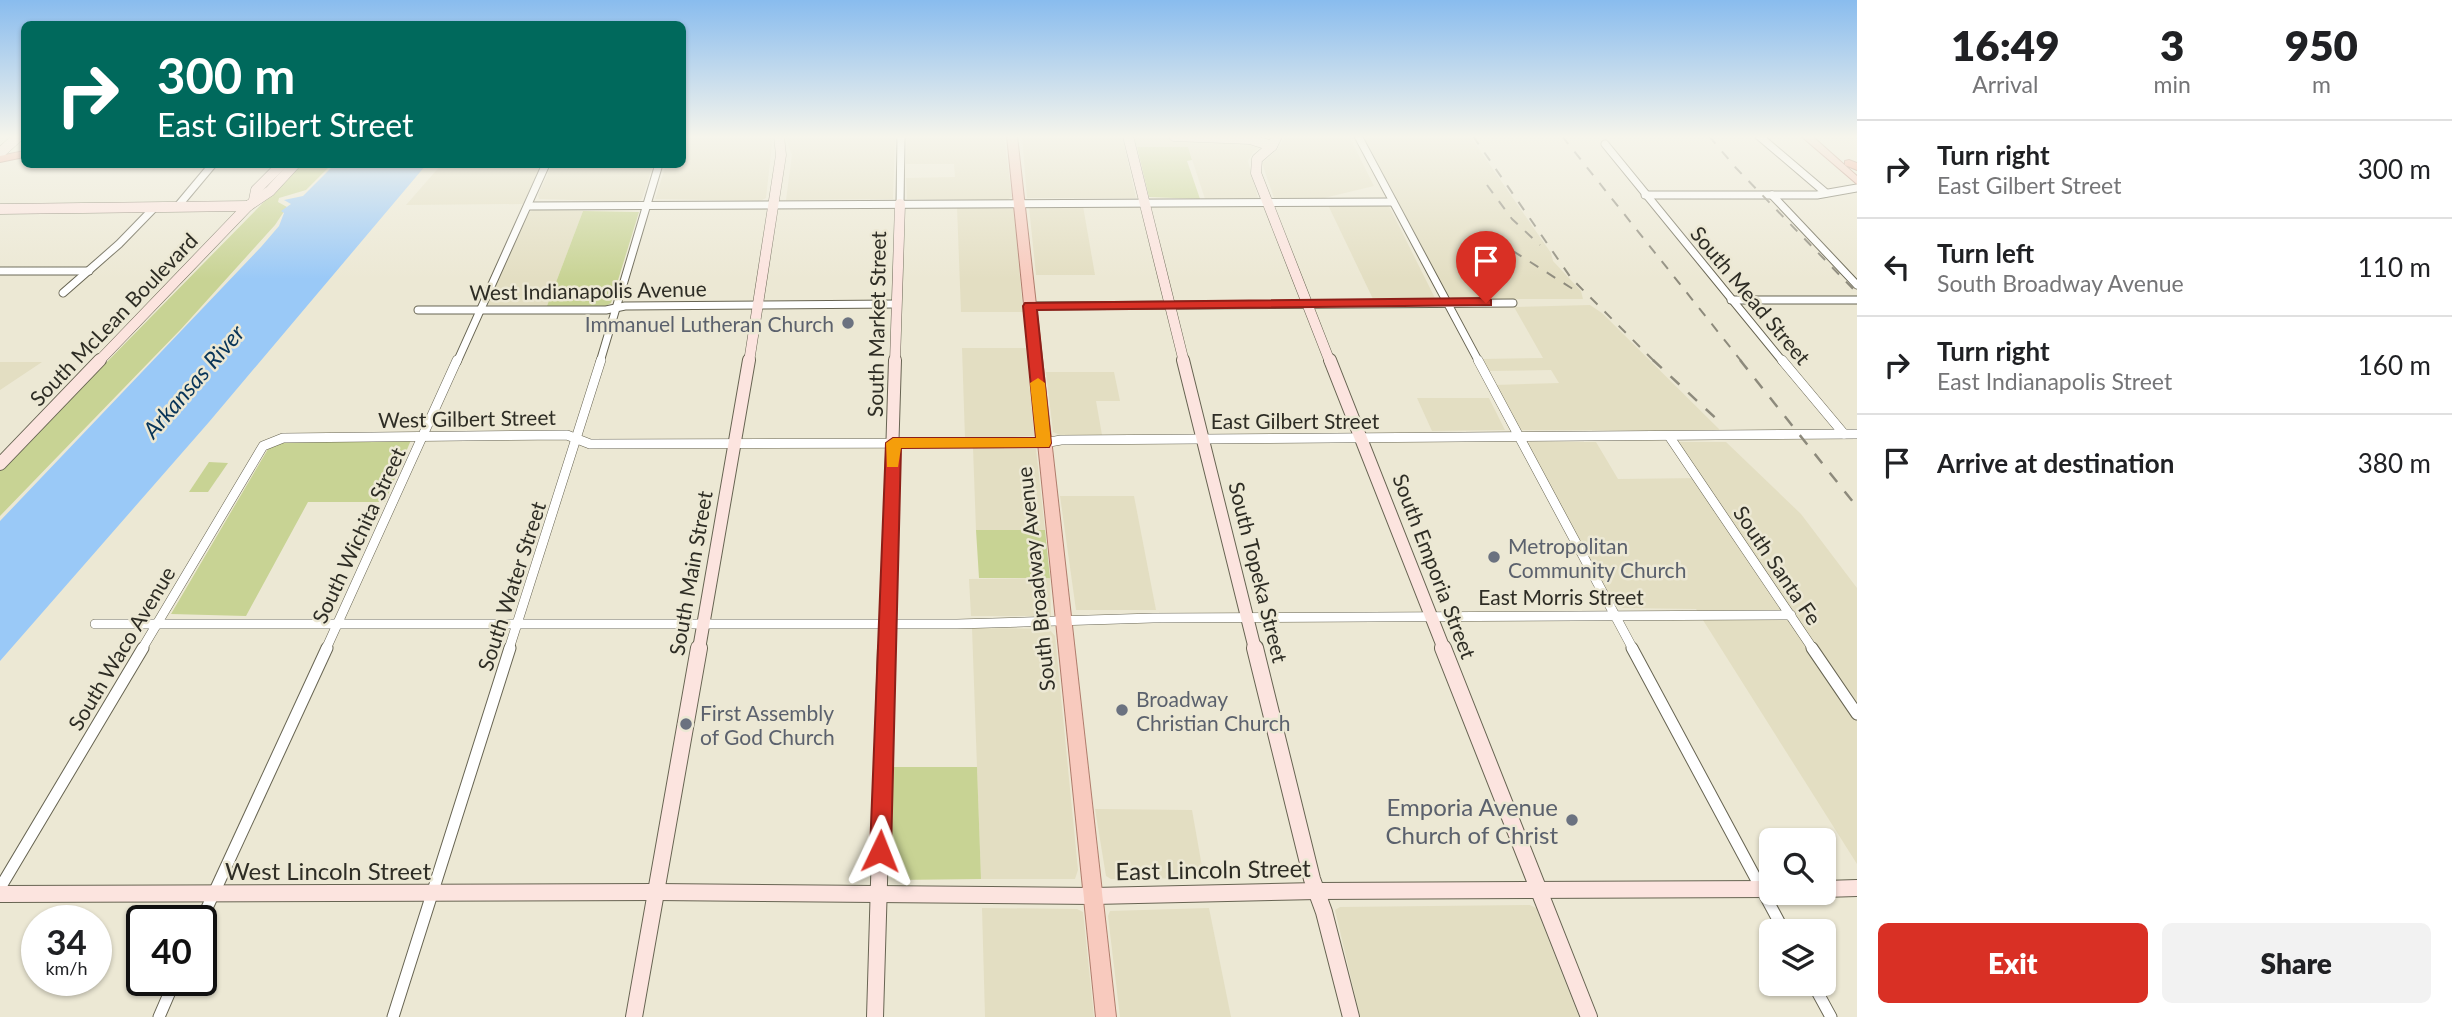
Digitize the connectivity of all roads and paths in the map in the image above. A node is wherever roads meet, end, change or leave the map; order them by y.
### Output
1 (197, 183) edge
2 (263, 183) edge
3 (277, 183) edge
4 (538, 183) edge
5 (654, 183) edge
6 (777, 183) edge
7 (900, 183) edge
8 (1017, 183) edge
9 (1140, 183) edge
10 (1262, 183) edge
11 (1383, 183) edge
12 (1636, 183) edge
13 (1815, 183) edge
14 (1857, 188) edge
15 (1826, 193) junction
16 (1645, 195) junction
17 (1772, 195) junction
18 (1144, 202) junction
19 (1267, 202) junction
20 (1393, 202) junction
21 (251, 203) junction
22 (900, 204) junction
23 (1019, 204) junction
24 (774, 205) junction
25 (528, 206) junction
26 (648, 206) junction
27 (155, 207) junction
28 (177, 207) junction
29 (0, 209) edge
30 (0, 271) edge
31 (89, 271) junction
32 (1857, 285) edge
33 (63, 293) dead end
34 (1731, 300) junction
35 (1857, 300) edge
36 (1307, 303) junction
37 (1446, 303) junction
38 (1513, 303) dead end
39 (898, 304) junction
40 (1168, 304) junction
41 (759, 305) junction
42 (1030, 306) junction
43 (618, 308) junction
44 (418, 310) dead end
45 (478, 310) junction
46 (1844, 434) junction
47 (1857, 434) edge
48 (424, 436) junction
49 (1517, 436) junction
50 (1669, 436) junction
51 (1360, 437) junction
52 (283, 438) joint
53 (1202, 438) junction
54 (577, 439) junction
55 (893, 443) junction
56 (1044, 443) junction
57 (734, 444) junction
58 (0, 464) edge
59 (1614, 615) junction
60 (1791, 615) junction
61 (1430, 616) junction
62 (1247, 617) junction
63 (158, 623) junction
64 (1062, 623) junction
65 (95, 624) dead end
66 (339, 624) junction
67 (518, 624) junction
68 (703, 624) junction
69 (888, 624) junction
70 (1857, 714) edge
71 (1759, 876) edge
72 (0, 888) edge
73 (1857, 888) edge
74 (1759, 889) edge
75 (1836, 889) edge
76 (1538, 890) junction
77 (1317, 891) junction
78 (656, 892) junction
79 (0, 894) edge
80 (432, 894) junction
81 (879, 894) junction
82 (213, 895) junction
83 (1094, 896) junction
84 (208, 905) edge
85 (168, 996) edge
86 (1820, 996) edge
87 (159, 1017) edge
88 (393, 1017) edge
89 (634, 1017) edge
90 (875, 1017) edge
91 (1106, 1017) edge
92 (1351, 1017) edge
93 (1589, 1017) edge
94 (1831, 1017) edge

1 - 28 street
2 - 21 street, South McLean Boulevard
3 - 21 street, South McLean Boulevard
4 - 25 street, South Wichita Street
5 - 26 street, South Water Street
6 - 24 street, South Main Street
7 - 22 street, South Market Street
8 - 23 main road, South Broadway Avenue
9 - 18 street, South Topeka Street
10 - 19 street, South Emporia Street
11 - 20 street
12 - 16 street, South Mead Street
13 - 15 street
14 - 15 street
15 - 17 street
16 - 17 street
16 - 34 street, South Mead Street
17 - 32 street
18 - 19 street
18 - 23 street
18 - 40 street, South Topeka Street
19 - 20 street
19 - 36 street, South Emporia Street
20 - 37 street
21 - 28 street
21 - 58 street, South McLean Boulevard
22 - 23 street
22 - 24 street
22 - 39 street, South Market Street
23 - 42 main road, South Broadway Avenue
24 - 26 street
24 - 41 street, South Main Street
25 - 26 street
25 - 45 street, South Wichita Street
26 - 43 street, South Water Street
27 - 28 street
27 - 29 street
27 - 31 street
30 - 31 street
31 - 33 street
34 - 35 street
34 - 46 street, South Mead Street
36 - 37 street
36 - 40 street
36 - 51 street, South Emporia Street
37 - 38 street
37 - 49 street
39 - 41 street, West Indianapolis Avenue
39 - 55 street, South Market Street
40 - 42 street
40 - 53 street, South Topeka Street
41 - 43 street, West Indianapolis Avenue
41 - 57 street, South Main Street
42 - 56 main road, South Broadway Avenue
43 - 45 street, West Indianapolis Avenue
43 - 54 street, South Water Street
44 - 45 street, West Indianapolis Avenue
45 - 48 street, South Wichita Street
46 - 47 street, East Gilbert Street
46 - 50 street, East Gilbert Street
48 - 52 street, West Gilbert Street
48 - 54 street, West Gilbert Street
48 - 66 street, South Wichita Street
49 - 50 street, East Gilbert Street
49 - 51 street, East Gilbert Street
49 - 59 street
50 - 60 street, South Santa Fe
51 - 53 street, East Gilbert Street
51 - 61 street, South Emporia Street
52 - 63 street, South Waco Avenue
53 - 56 street, East Gilbert Street
53 - 62 street, South Topeka Street
54 - 57 street, West Gilbert Street
54 - 67 street, South Water Street
55 - 56 street, East Gilbert Street
55 - 57 street, East Gilbert Street
55 - 69 street, South Market Street
56 - 64 main road, South Broadway Avenue
57 - 68 street, South Main Street
59 - 60 street, East Morris Street
59 - 61 street, East Morris Street
59 - 71 street
60 - 70 street, South Santa Fe
61 - 62 street, East Morris Street
61 - 76 street, South Emporia Street
62 - 64 street, East Morris Street
62 - 77 street, South Topeka Street
63 - 65 street, East Morris Street
63 - 66 street, East Morris Street
63 - 72 street, South Waco Avenue
64 - 69 street, East Morris Street
64 - 83 main road, South Broadway Avenue
66 - 67 street, East Morris Street
66 - 82 street, South Wichita Street
67 - 68 street, East Morris Street
67 - 80 street, South Water Street
68 - 69 street, East Morris Street
68 - 78 street, South Main Street
69 - 81 street, South Market Street
73 - 75 street
74 - 76 street, East Lincoln Street
76 - 77 street, East Lincoln Street
76 - 93 street, South Emporia Street
77 - 83 street, East Lincoln Street
77 - 92 street, South Topeka Street
78 - 80 street, West Lincoln Street
78 - 81 street, East Lincoln Street
78 - 89 street, South Main Street
79 - 82 street, West Lincoln Street
80 - 82 street, West Lincoln Street
80 - 88 street, South Water Street
81 - 83 street, East Lincoln Street
81 - 90 street, South Market Street
82 - 84 street, South Wichita Street
83 - 91 main road, South Broadway Avenue
85 - 87 street
86 - 94 street

